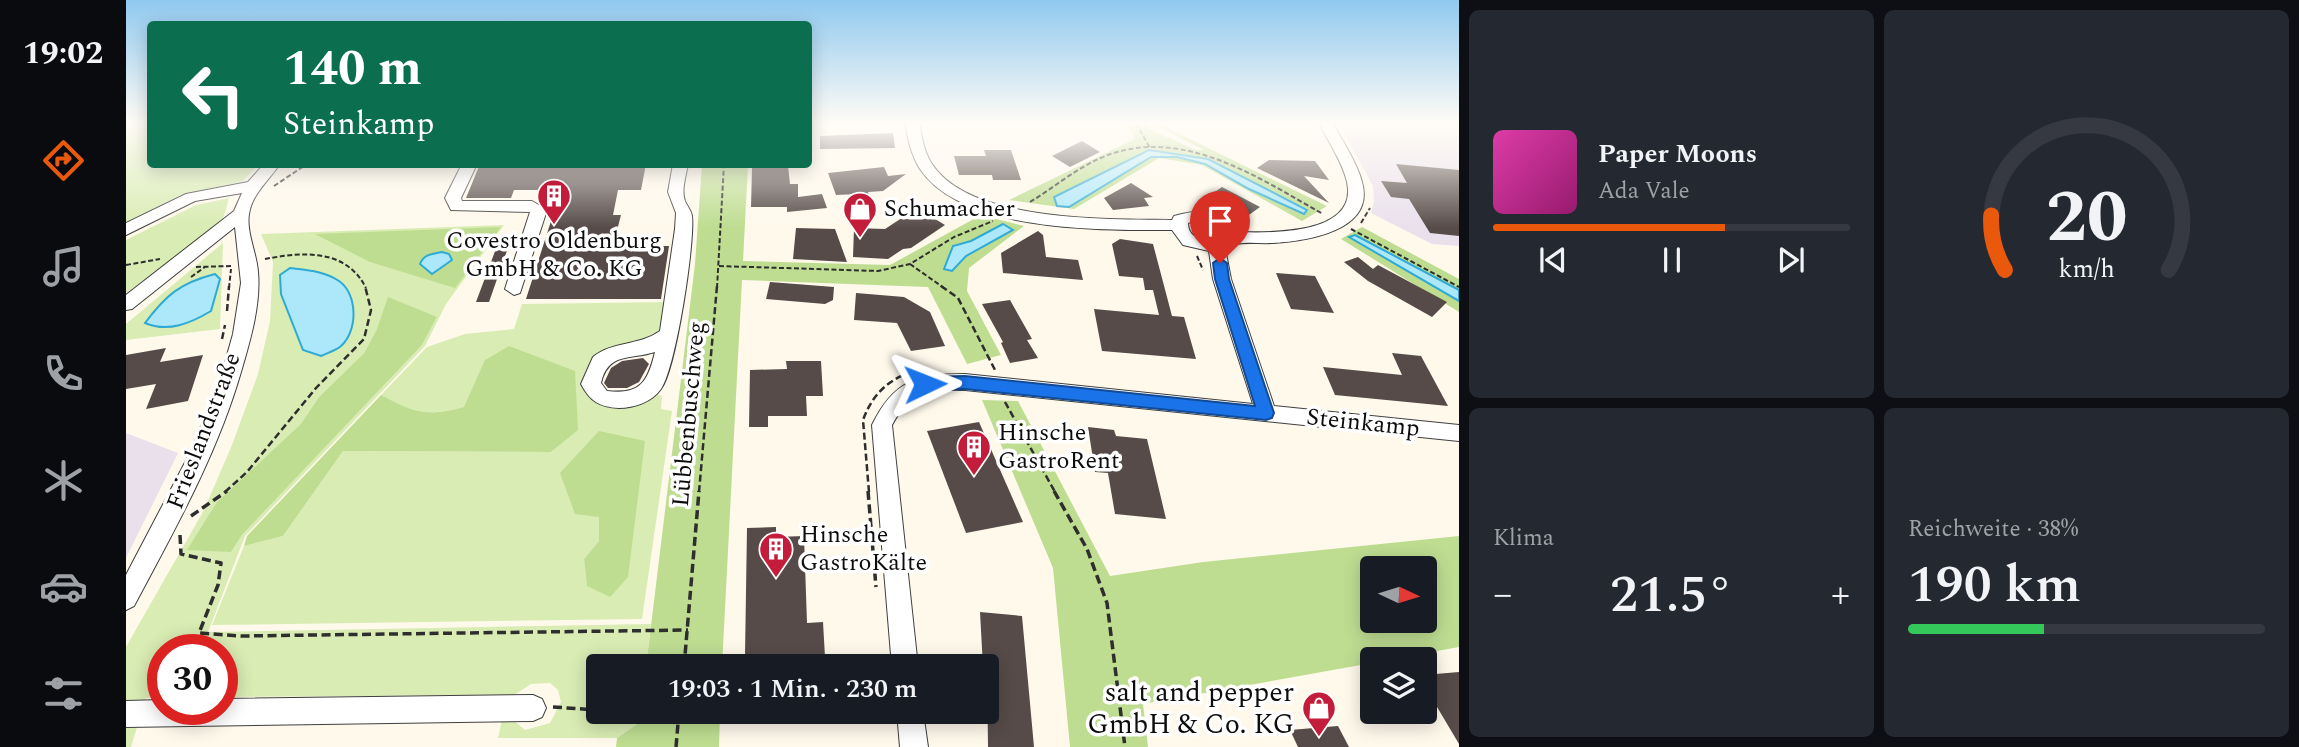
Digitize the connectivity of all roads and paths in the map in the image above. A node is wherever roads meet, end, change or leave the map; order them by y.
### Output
1 (922, 158) edge
2 (1344, 158) edge
3 (269, 168) edge
4 (302, 168) edge
5 (468, 168) edge
6 (680, 168) edge
7 (724, 168) edge
8 (280, 184) dead end
9 (253, 186) junction
10 (1023, 206) dead end
11 (1371, 206) dead end
12 (1035, 207) dead end
13 (242, 214) junction
14 (990, 215) dead end
15 (1325, 215) dead end
16 (1000, 218) dead end
17 (1319, 219) dead end
18 (1179, 229) junction
19 (126, 230) edge
20 (1353, 230) dead end
21 (1224, 237) junction
22 (1197, 249) junction
23 (237, 261) junction
24 (179, 262) junction
25 (910, 264) dead end
26 (126, 265) edge
27 (205, 267) junction
28 (1203, 272) dead end
29 (191, 277) dead end
30 (1222, 279) junction
31 (514, 289) dead end
32 (126, 304) edge
33 (667, 335) dead end
34 (221, 345) dead end
35 (922, 369) dead end
36 (992, 376) junction
37 (1266, 413) junction
38 (1459, 433) edge
39 (189, 517) dead end
40 (180, 525) dead end
41 (877, 591) dead end
42 (126, 598) edge
43 (688, 630) junction
44 (685, 654) edge
45 (904, 654) edge
46 (533, 708) joint
47 (586, 710) edge
48 (126, 715) edge
49 (678, 724) edge
50 (911, 724) edge
51 (676, 747) edge
52 (914, 747) edge
53 (1125, 747) edge

1 - 18 street
2 - 21 street
3 - 9 street
4 - 8 path
5 - 31 street
6 - 33 street
7 - 43 path, Lübbenbuschweg
9 - 13 street
9 - 19 street
10 - 12 path
11 - 20 path
13 - 23 street, Frieslandstraße
13 - 24 street
14 - 16 path
15 - 17 path
18 - 21 street
18 - 22 street
21 - 22 street
21 - 30 street
22 - 28 path
22 - 30 street
23 - 27 path
23 - 34 path
23 - 39 path
23 - 42 street, Frieslandstraße
24 - 26 path
24 - 27 path
24 - 32 street
25 - 36 path
27 - 29 path
30 - 37 street
35 - 41 path
36 - 37 street, Steinkamp
36 - 45 street, Steinkamp
36 - 53 path
37 - 38 street, Steinkamp
40 - 43 path
43 - 44 path, Lübbenbuschweg
46 - 47 path
46 - 48 street
49 - 51 path
50 - 52 street

